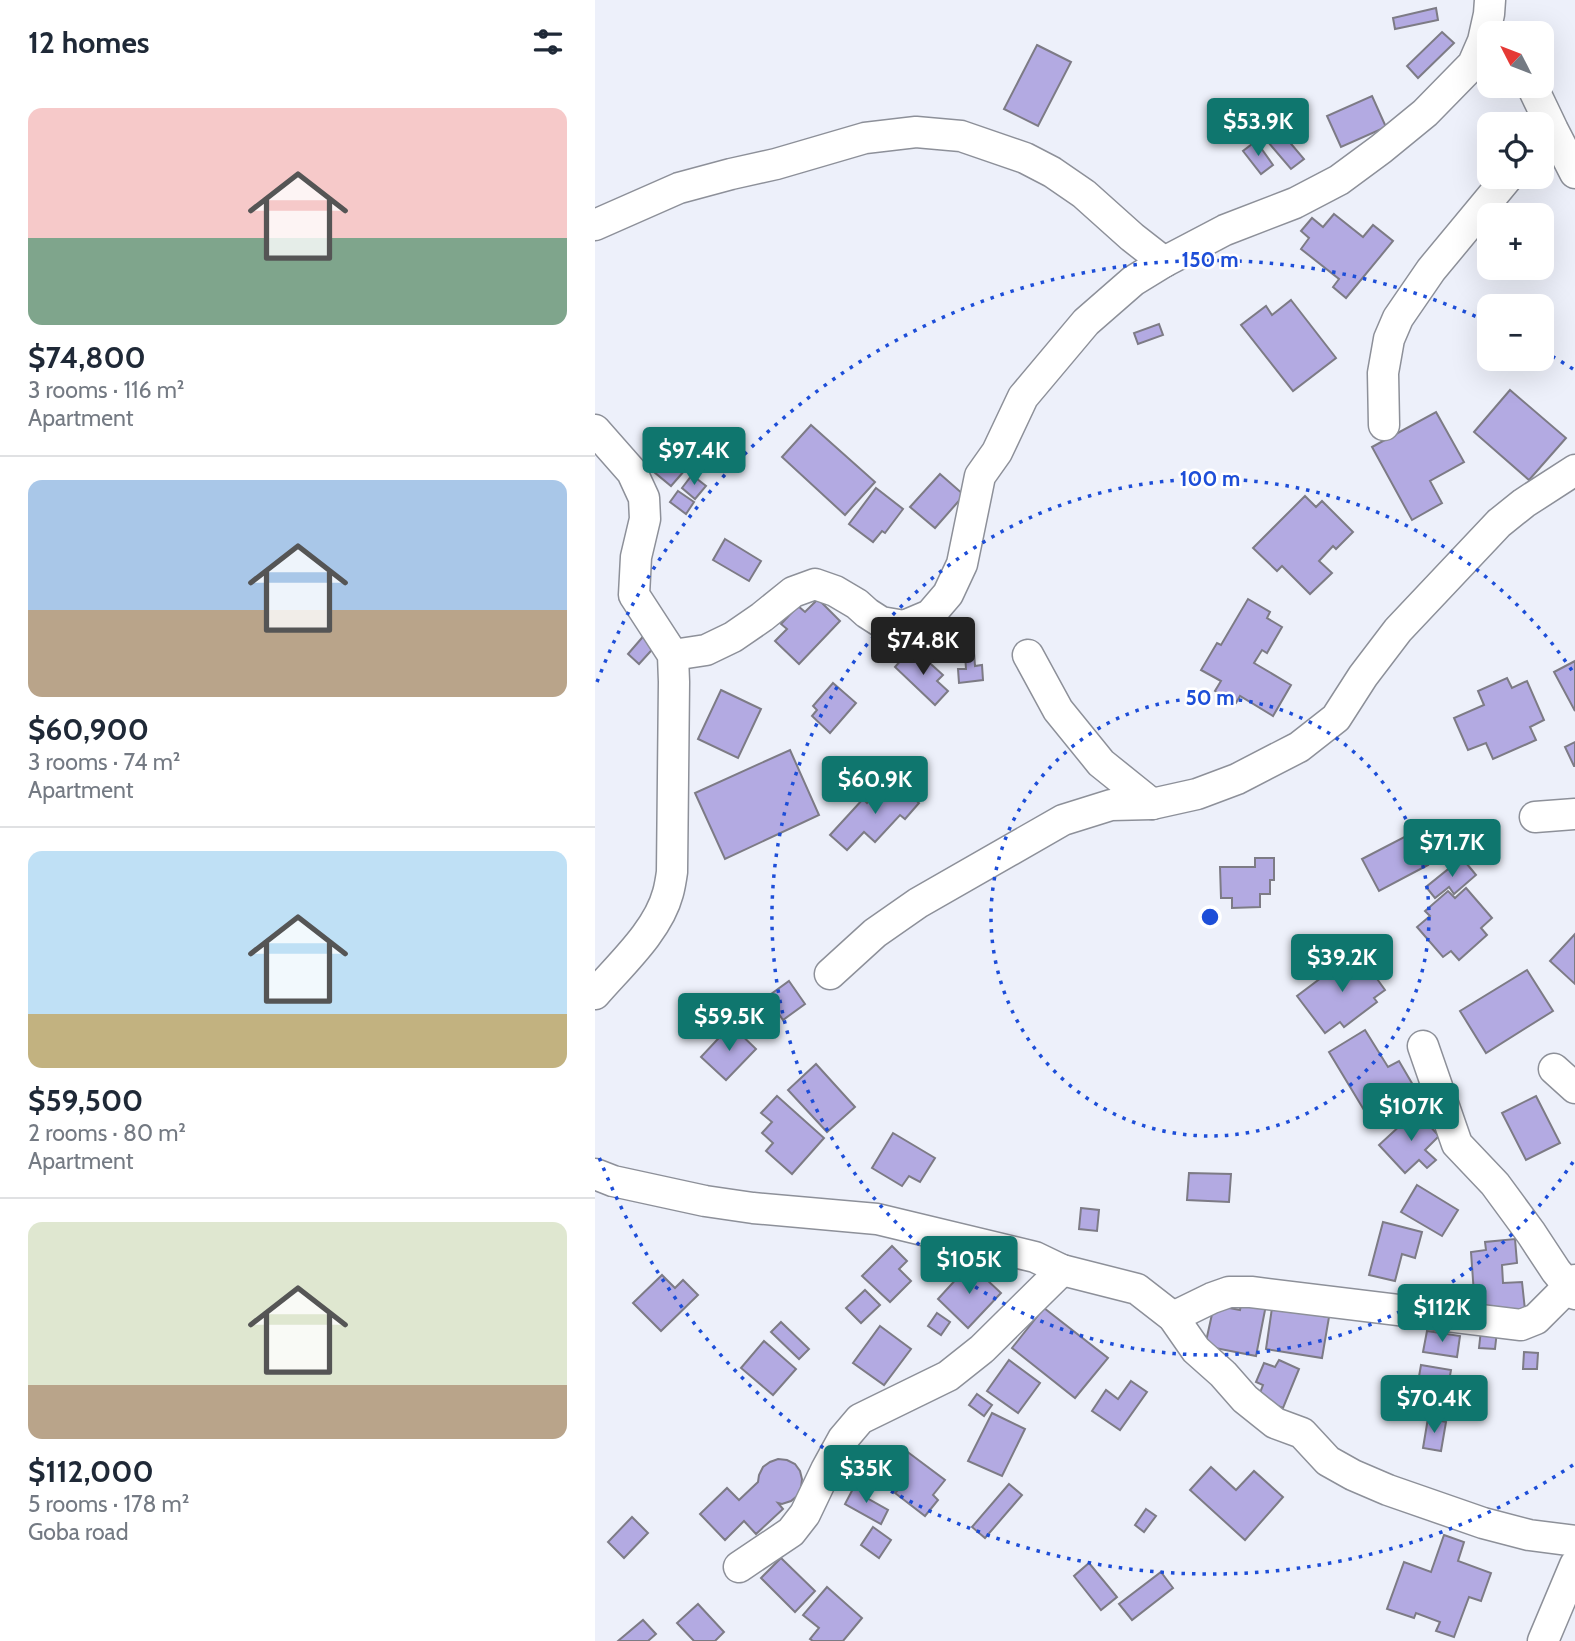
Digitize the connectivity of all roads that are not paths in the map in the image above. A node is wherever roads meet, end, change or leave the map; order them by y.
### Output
1 (1490, 0) edge
2 (1498, 0) edge
3 (1504, 21) edge
4 (1554, 145) edge
5 (1575, 173) edge
6 (1498, 189) edge
7 (595, 225) edge
8 (1164, 262) junction
9 (1384, 425) dead end
10 (595, 430) edge
11 (1575, 470) edge
12 (673, 655) junction
13 (1028, 655) dead end
14 (1152, 804) junction
15 (1575, 814) edge
16 (1535, 817) dead end
17 (830, 974) dead end
18 (595, 995) edge
19 (1423, 1046) dead end
20 (595, 1174) edge
21 (1062, 1270) junction
22 (1573, 1287) edge
23 (1173, 1317) junction
24 (1575, 1541) edge
25 (1575, 1565) edge
26 (739, 1567) dead end
27 (1543, 1641) edge

1 - 8 street
2 - 3 street
4 - 5 street
6 - 9 street
7 - 8 street
8 - 12 street
10 - 12 street
11 - 14 street
12 - 18 street
13 - 14 street
14 - 17 street
15 - 16 street
19 - 22 street
20 - 21 street
21 - 23 street
21 - 26 street
22 - 23 street
23 - 24 street
25 - 27 street

